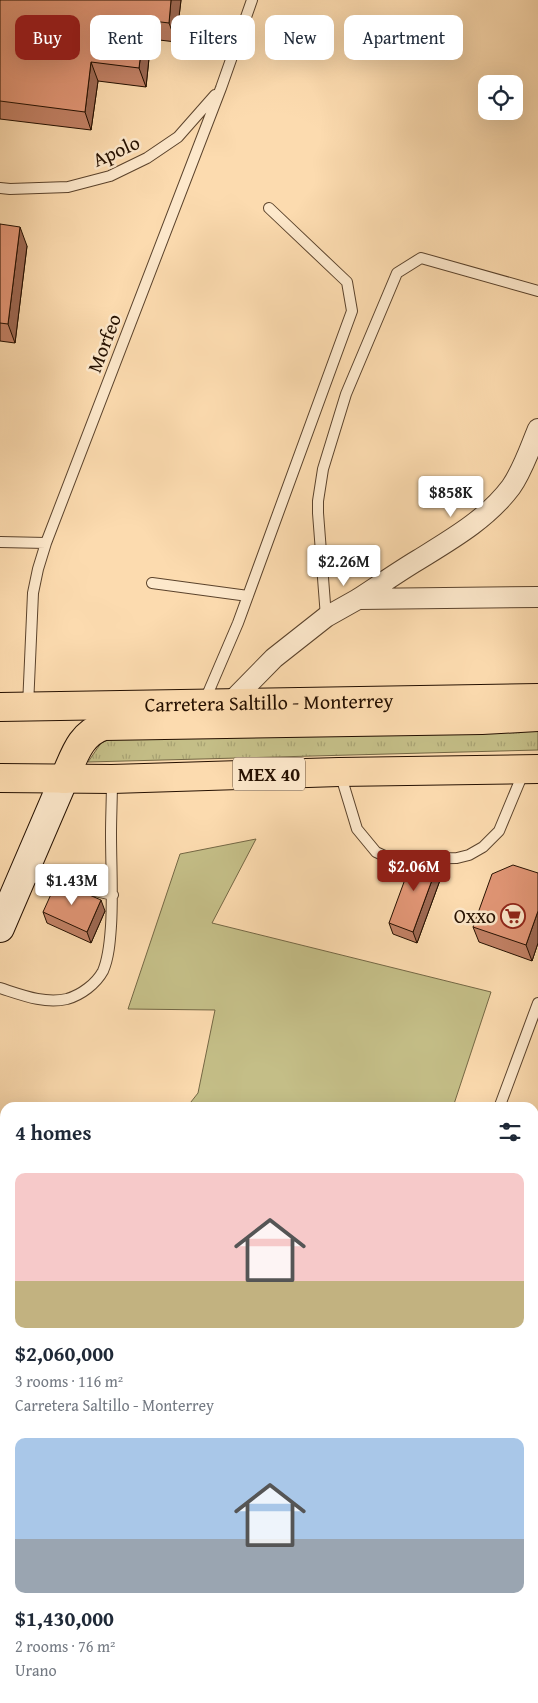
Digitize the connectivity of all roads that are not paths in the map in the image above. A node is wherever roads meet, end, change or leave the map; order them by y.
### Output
1 (252, 0) edge
2 (220, 88) junction
3 (0, 188) edge
4 (269, 208) dead end
5 (538, 291) edge
6 (538, 429) edge
7 (0, 542) edge
8 (46, 543) junction
9 (152, 583) dead end
10 (248, 596) junction
11 (538, 597) edge
12 (358, 599) junction
13 (326, 617) junction
14 (538, 698) edge
15 (0, 707) edge
16 (28, 707) junction
17 (215, 711) junction
18 (538, 717) edge
19 (532, 769) edge
20 (340, 772) junction
21 (0, 778) edge
22 (64, 779) junction
23 (112, 779) junction
24 (23, 874) junction
25 (113, 895) junction
26 (0, 928) edge
27 (0, 988) edge
28 (538, 1003) edge
29 (501, 1102) edge

1 - 2 lane, Morfeo
2 - 3 lane, Apolo
2 - 8 lane, Morfeo
4 - 10 lane
5 - 13 lane
6 - 12 street
7 - 8 lane
8 - 16 lane, Morfeo
9 - 10 lane
10 - 17 lane
11 - 12 street
12 - 13 street
13 - 17 street
14 - 17 main road, Carretera Saltillo - Monterrey
15 - 16 main road, Carretera Saltillo - Monterrey
16 - 17 main road, Carretera Saltillo - Monterrey
17 - 18 main road
17 - 22 main road
19 - 20 main road, MEX 40
19 - 20 lane
20 - 23 main road, MEX 40
21 - 22 main road, MEX 40
22 - 23 main road, MEX 40
22 - 24 street
23 - 25 lane
24 - 25 lane
24 - 26 street
25 - 27 lane
28 - 29 lane

